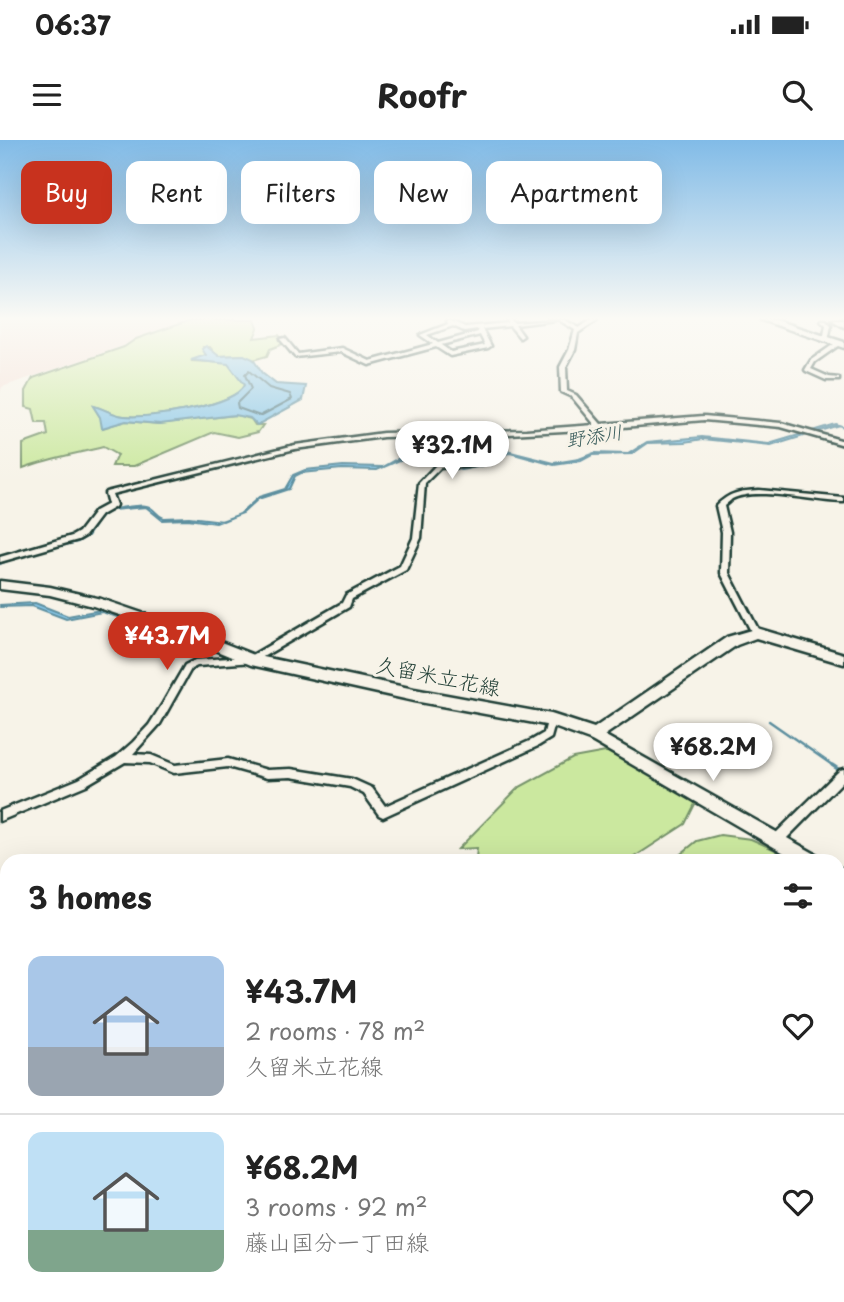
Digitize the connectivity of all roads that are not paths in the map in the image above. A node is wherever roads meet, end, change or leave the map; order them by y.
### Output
1 (563, 374) edge
2 (817, 374) edge
3 (837, 379) dead end
4 (600, 427) junction
5 (488, 433) junction
6 (844, 443) edge
7 (844, 500) edge
8 (0, 559) edge
9 (0, 585) edge
10 (755, 633) junction
11 (844, 659) edge
12 (251, 660) junction
13 (551, 720) junction
14 (595, 736) junction
15 (126, 758) junction
16 (844, 773) edge
17 (0, 816) edge
18 (777, 840) junction
19 (801, 854) edge

1 - 4 street
2 - 3 street
4 - 5 street
4 - 6 street
5 - 8 street
5 - 12 street
7 - 10 street
9 - 12 main road, 久留米立花線
10 - 11 main road
10 - 14 main road
12 - 13 main road, 久留米立花線
12 - 15 street
13 - 14 main road, 久留米立花線
13 - 15 street
14 - 18 main road
15 - 17 street
16 - 18 street
18 - 19 main road

